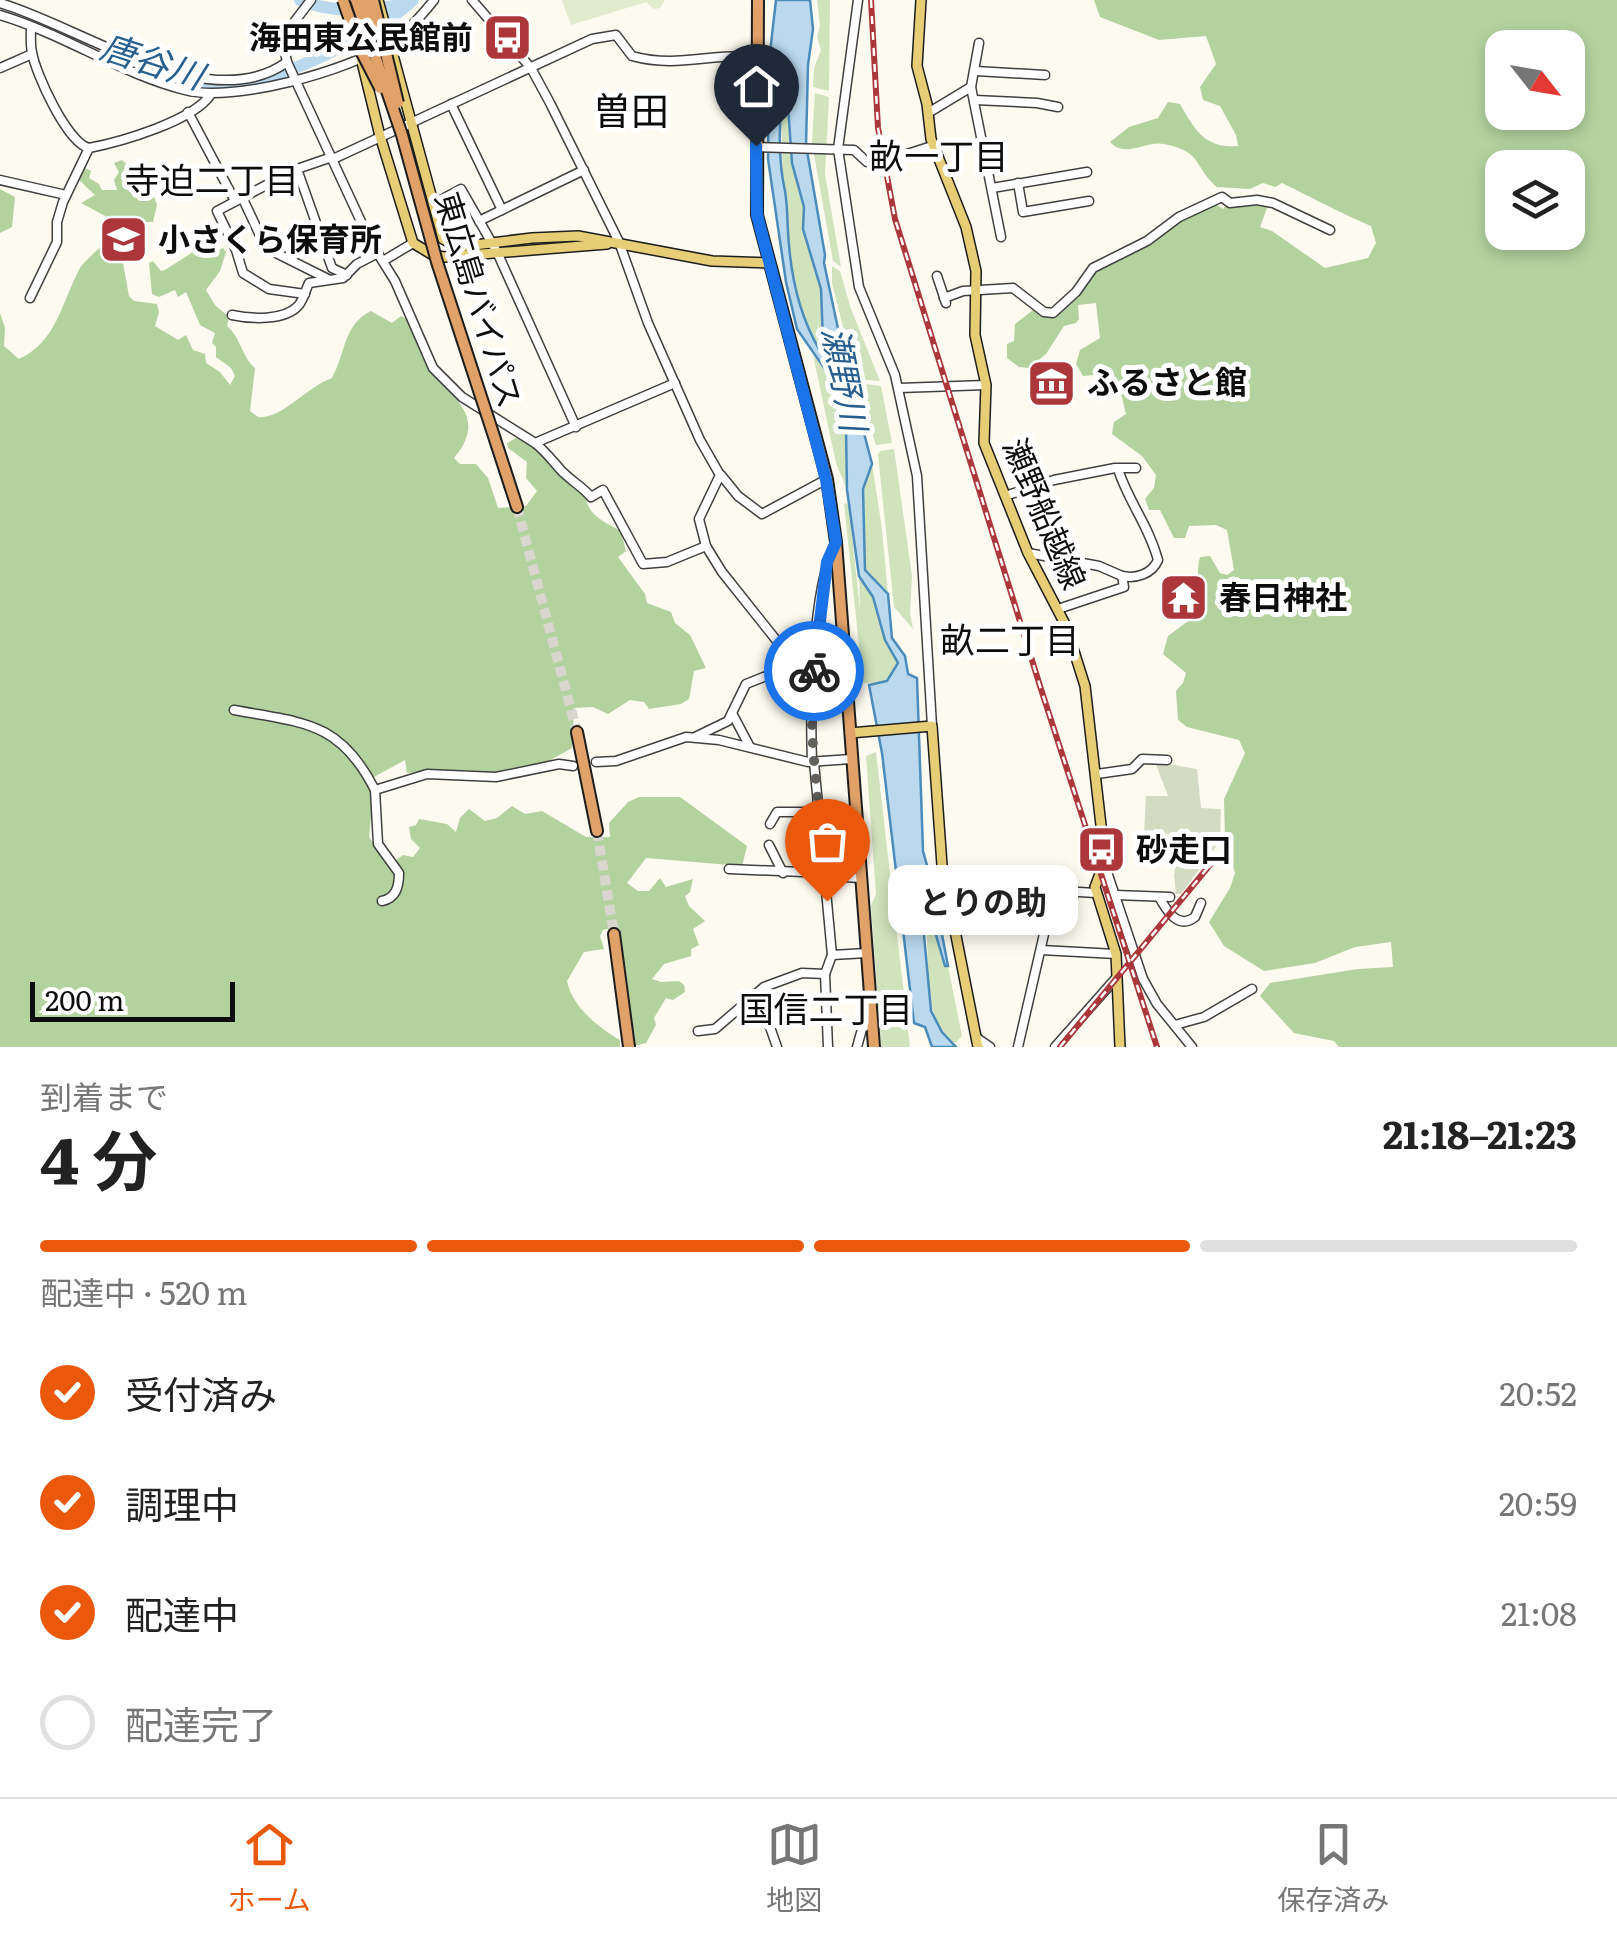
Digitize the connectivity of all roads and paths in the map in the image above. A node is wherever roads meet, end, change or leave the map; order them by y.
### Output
1 (365, 0) edge
2 (434, 0) edge
3 (472, 0) edge
4 (758, 0) edge
5 (858, 0) edge
6 (922, 0) edge
7 (348, 1) edge
8 (377, 1) edge
9 (0, 3) edge
10 (310, 4) edge
11 (0, 16) edge
12 (30, 27) junction
13 (391, 43) junction
14 (979, 44) dead end
15 (359, 52) junction
16 (32, 54) junction
17 (757, 57) junction
18 (0, 68) edge
19 (531, 68) junction
20 (291, 69) junction
21 (976, 70) junction
22 (1044, 74) dead end
23 (971, 86) junction
24 (210, 94) junction
25 (975, 100) junction
26 (451, 104) junction
27 (394, 107) junction
28 (1058, 107) dead end
29 (188, 112) junction
30 (928, 113) junction
31 (412, 120) junction
32 (380, 136) junction
33 (932, 146) junction
34 (761, 147) junction
35 (90, 148) junction
36 (834, 149) junction
37 (333, 158) junction
38 (297, 169) junction
39 (584, 170) junction
40 (1087, 172) dead end
41 (0, 180) edge
42 (1018, 184) junction
43 (417, 187) junction
44 (992, 188) junction
45 (66, 195) junction
46 (238, 199) junction
47 (1089, 201) dead end
48 (433, 204) junction
49 (502, 210) junction
50 (479, 221) junction
51 (1330, 230) dead end
52 (1001, 238) dead end
53 (443, 239) junction
54 (619, 242) junction
55 (412, 243) junction
56 (494, 248) junction
57 (429, 253) junction
58 (380, 257) junction
59 (769, 263) junction
60 (347, 274) junction
61 (937, 276) dead end
62 (332, 281) junction
63 (976, 292) junction
64 (305, 294) junction
65 (30, 298) dead end
66 (232, 315) dead end
67 (675, 383) junction
68 (986, 385) junction
69 (899, 388) junction
70 (576, 427) junction
71 (535, 443) junction
72 (1136, 468) dead end
73 (1118, 469) junction
74 (720, 475) junction
75 (826, 480) junction
76 (1005, 496) junction
77 (517, 507) tunnel mouth
78 (836, 542) junction
79 (706, 546) junction
80 (1028, 553) junction
81 (1122, 576) junction
82 (1058, 609) junction
83 (792, 662) junction
84 (812, 686) junction
85 (234, 710) dead end
86 (732, 713) junction
87 (929, 726) junction
88 (577, 732) tunnel mouth
89 (850, 732) junction
90 (694, 738) junction
91 (750, 747) junction
92 (851, 759) junction
93 (1167, 760) dead end
94 (596, 762) dead end
95 (813, 762) junction
96 (573, 766) dead end
97 (1097, 774) junction
98 (375, 790) junction
99 (819, 812) junction
100 (770, 824) dead end
101 (597, 831) tunnel mouth
102 (768, 845) dead end
103 (1105, 866) junction
104 (728, 869) dead end
105 (783, 873) junction
106 (826, 875) junction
107 (861, 878) junction
108 (946, 884) junction
109 (1058, 892) junction
110 (1096, 893) junction
111 (1115, 895) junction
112 (1159, 897) junction
113 (1170, 897) dead end
114 (382, 901) dead end
115 (1200, 903) dead end
116 (614, 934) tunnel mouth
117 (1041, 950) junction
118 (867, 953) junction
119 (1116, 954) junction
120 (832, 955) junction
121 (825, 974) junction
122 (1117, 977) junction
123 (1252, 988) dead end
124 (749, 999) junction
125 (872, 1021) junction
126 (1175, 1025) junction
127 (698, 1031) dead end
128 (977, 1043) edge
129 (628, 1047) edge
130 (777, 1047) edge
131 (828, 1047) edge
132 (856, 1047) edge
133 (874, 1047) edge
134 (990, 1047) edge
135 (1018, 1047) edge
136 (1055, 1047) edge
137 (1120, 1047) edge
138 (1192, 1047) edge

1 - 27 highway, 東広島バイパス, bridge
2 - 13 street
3 - 19 street
4 - 17 highway
5 - 36 street
6 - 30 main road, 瀬野船越線
7 - 15 main road, bridge
7 - 27 highway, 東広島バイパス, bridge
7 - 43 highway, bridge
8 - 13 main road, bridge
8 - 43 highway, bridge
9 - 20 street
10 - 20 street
11 - 12 street
12 - 16 street
12 - 24 street
13 - 15 street
13 - 31 main road
14 - 21 street
15 - 20 street
15 - 32 main road
16 - 18 street
16 - 35 street
17 - 19 street
17 - 34 highway
19 - 26 street
19 - 39 street
20 - 24 street
20 - 37 street
21 - 22 street
21 - 23 street
23 - 25 street
23 - 30 street
24 - 29 street
25 - 28 street
25 - 44 street
26 - 31 street
26 - 49 street
27 - 43 highway, 東広島バイパス, bridge
29 - 35 street
29 - 46 street
30 - 33 main road, 瀬野船越線
31 - 32 street
31 - 48 main road
32 - 37 street
32 - 55 main road
33 - 36 street
33 - 63 main road, 瀬野船越線
34 - 36 street
34 - 59 highway
35 - 45 street
36 - 69 street
37 - 38 street
37 - 58 street
38 - 46 street
38 - 60 street
39 - 49 street
39 - 54 street
40 - 42 street
41 - 45 street
42 - 44 street
42 - 47 street
43 - 77 highway, 東広島バイパス, bridge
44 - 52 street
45 - 65 street
46 - 62 street
46 - 64 street
48 - 50 street
48 - 53 main road
49 - 50 street
50 - 56 street
51 - 63 street
53 - 56 main road
53 - 57 main road
54 - 56 main road
54 - 59 main road
54 - 67 street
55 - 57 main road
55 - 58 street
56 - 57 main road
56 - 70 street
58 - 60 street
58 - 71 street
59 - 75 highway
60 - 62 street
61 - 63 street
62 - 64 street
63 - 68 main road, 瀬野船越線
64 - 66 street
67 - 70 street
67 - 74 street
68 - 69 street
68 - 76 main road, 瀬野船越線
69 - 87 street
70 - 71 street
71 - 79 street
72 - 73 street
73 - 76 street
73 - 81 street
74 - 75 street
74 - 79 street
75 - 78 highway
76 - 80 main road, 瀬野船越線
78 - 84 street
78 - 89 highway
79 - 83 street
80 - 81 street
80 - 82 main road, 瀬野船越線
81 - 82 street
82 - 97 main road, 瀬野船越線
83 - 84 street
83 - 86 street
84 - 95 street
85 - 98 street
86 - 90 street
86 - 91 street
87 - 89 main road
87 - 108 main road
88 - 101 highway
89 - 92 highway
90 - 91 street
90 - 94 street
91 - 95 street
92 - 95 street
92 - 107 highway
93 - 97 street
95 - 99 street
96 - 98 street
97 - 103 main road, 瀬野船越線
98 - 114 street
99 - 100 street
99 - 106 street
102 - 105 street
103 - 110 main road, 瀬野船越線
103 - 111 street
104 - 105 street
105 - 106 street
106 - 107 street
106 - 120 street
107 - 118 highway
108 - 109 street
108 - 128 main road
109 - 110 street
109 - 117 street
110 - 119 main road
111 - 112 street
111 - 126 street
112 - 113 street
112 - 115 street
116 - 129 highway
117 - 119 street
117 - 135 street
118 - 120 street
118 - 125 highway
119 - 122 main road
120 - 121 street
121 - 124 street
121 - 131 street
122 - 136 street
122 - 137 main road
123 - 126 street
124 - 127 street
124 - 130 street
125 - 132 street
125 - 133 highway
126 - 138 street
128 - 134 street

